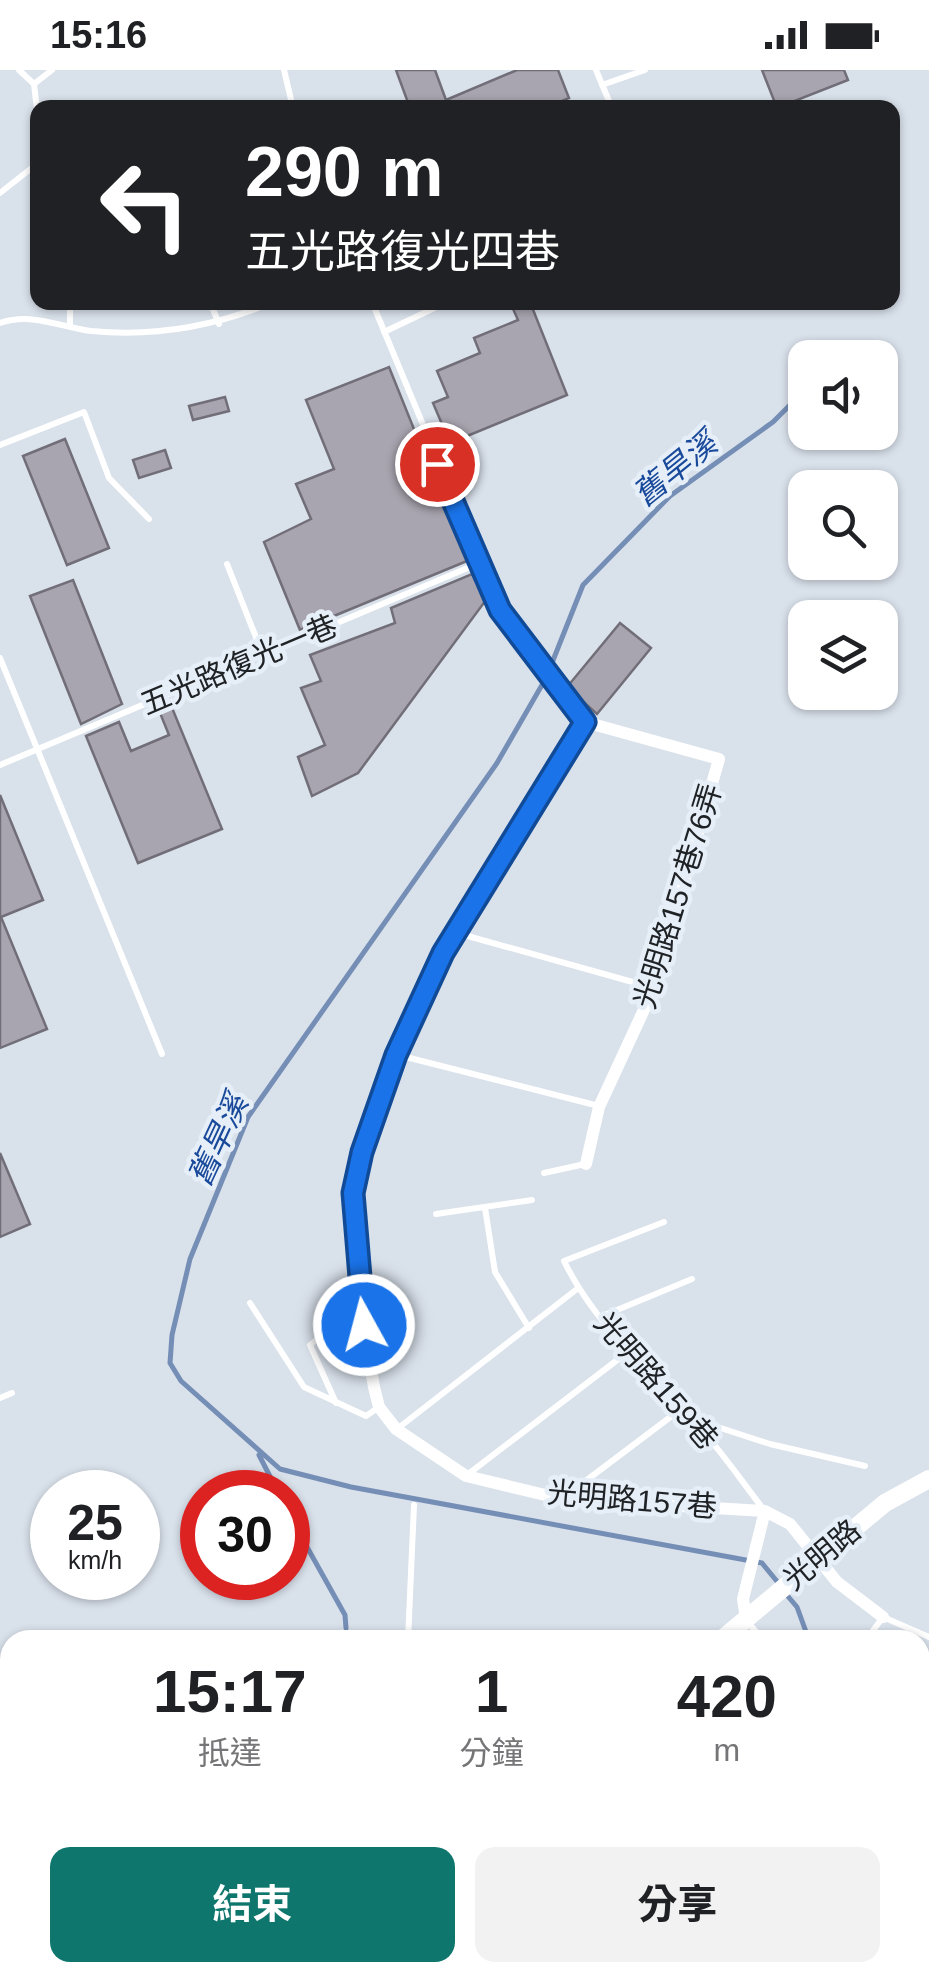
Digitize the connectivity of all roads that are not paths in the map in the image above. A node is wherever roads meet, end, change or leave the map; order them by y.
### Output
1 (18, 70) edge
2 (52, 70) edge
3 (284, 70) edge
4 (596, 70) edge
5 (644, 70) edge
6 (34, 84) junction
7 (602, 85) junction
8 (36, 100) edge
9 (291, 100) edge
10 (609, 100) edge
11 (30, 168) edge
12 (0, 192) edge
13 (70, 310) edge
14 (213, 310) edge
15 (253, 310) edge
16 (375, 310) edge
17 (430, 310) edge
18 (0, 323) edge
19 (218, 324) junction
20 (70, 327) junction
21 (384, 332) junction
22 (0, 445) edge
23 (149, 519) dead end
24 (227, 564) dead end
25 (477, 564) junction
26 (263, 654) junction
27 (0, 658) edge
28 (585, 722) junction
29 (37, 751) junction
30 (0, 765) edge
31 (457, 933) junction
32 (654, 988) junction
33 (162, 1054) dead end
34 (396, 1055) junction
35 (599, 1106) junction
36 (586, 1164) joint
37 (544, 1173) dead end
38 (532, 1200) dead end
39 (486, 1208) junction
40 (436, 1214) dead end
41 (664, 1222) dead end
42 (692, 1279) dead end
43 (577, 1289) junction
44 (250, 1303) dead end
45 (360, 1305) junction
46 (600, 1318) junction
47 (530, 1328) junction
48 (628, 1350) junction
49 (12, 1393) dead end
50 (0, 1398) edge
51 (336, 1403) junction
52 (379, 1407) junction
53 (681, 1408) junction
54 (692, 1418) junction
55 (396, 1430) junction
56 (865, 1466) dead end
57 (466, 1476) junction
58 (929, 1479) edge
59 (562, 1498) junction
60 (414, 1505) dead end
61 (765, 1517) junction
62 (820, 1556) junction
63 (883, 1617) junction
64 (746, 1619) junction
65 (408, 1630) edge
66 (733, 1630) edge
67 (754, 1630) edge
68 (873, 1630) edge
69 (914, 1630) edge

1 - 6 lane
2 - 6 lane
3 - 9 lane
4 - 7 lane
5 - 7 lane
6 - 8 lane
7 - 10 lane
11 - 12 lane
13 - 20 lane
14 - 19 lane
15 - 19 lane
16 - 21 lane
17 - 21 lane
18 - 20 lane
19 - 20 lane
21 - 25 lane
22 - 23 lane
24 - 26 lane
25 - 26 lane, 五光路復光一巷
25 - 28 lane
26 - 29 lane, 五光路復光一巷
27 - 29 lane
28 - 31 street, 光明路157巷
28 - 32 street, 光明路157巷76弄
29 - 30 lane, 五光路復光一巷
29 - 33 lane
31 - 32 lane
31 - 34 street, 光明路157巷
32 - 35 street, 光明路157巷76弄
34 - 35 lane
34 - 45 street, 光明路157巷
35 - 36 street, 光明路157巷76弄
36 - 37 lane
38 - 39 lane
39 - 40 lane
39 - 47 lane
41 - 43 lane
42 - 46 lane
43 - 46 lane, 光明路159巷
43 - 47 lane
44 - 51 lane
45 - 51 lane
45 - 52 street, 光明路157巷
46 - 48 lane, 光明路159巷
47 - 55 lane
48 - 53 lane, 光明路159巷
48 - 57 lane
49 - 50 lane
51 - 52 lane
52 - 55 street, 光明路157巷
53 - 54 lane, 光明路159巷
53 - 59 lane
54 - 56 lane
54 - 61 lane, 光明路159巷
55 - 57 street, 光明路157巷
57 - 59 street, 光明路157巷
58 - 62 street, 光明路
59 - 61 street, 光明路157巷
60 - 65 lane
61 - 62 street, 光明路159巷
61 - 64 street
62 - 63 street, 光明路159巷
62 - 64 street, 光明路
63 - 68 lane
63 - 69 lane
64 - 66 street, 光明路
64 - 67 lane

